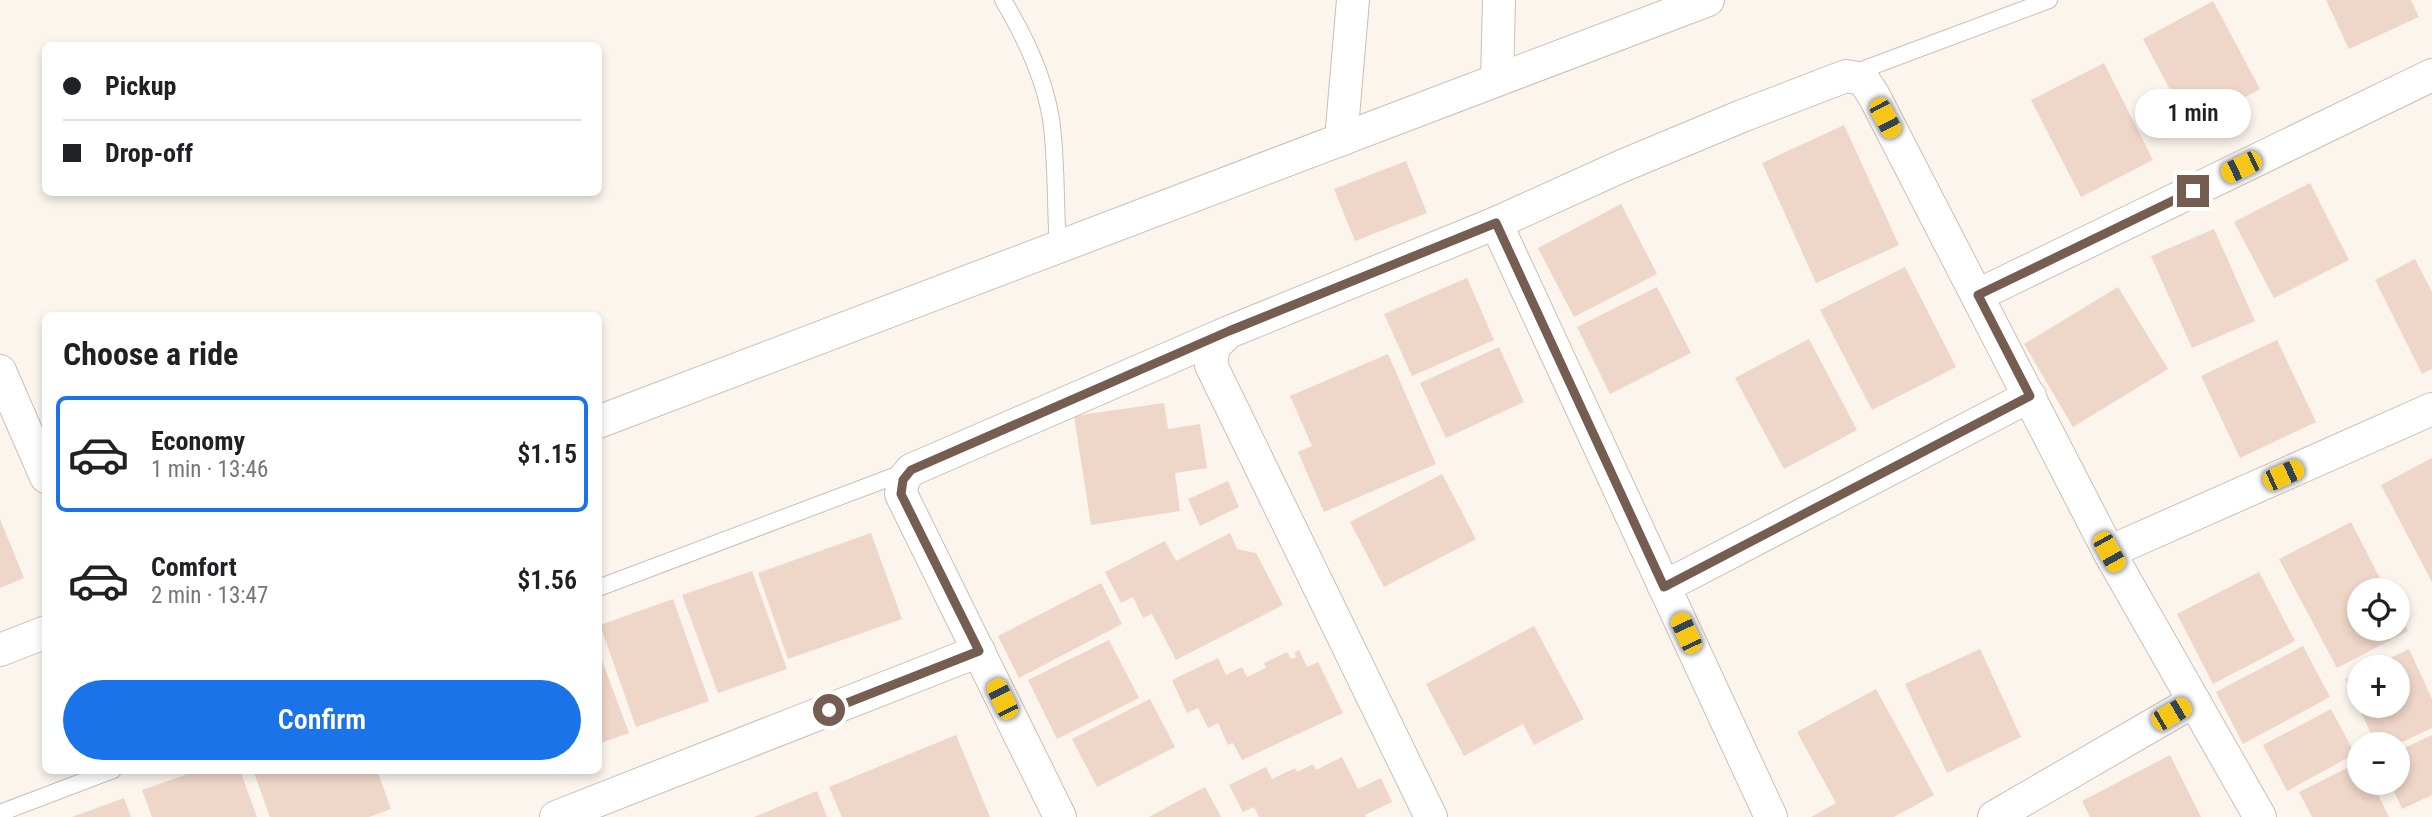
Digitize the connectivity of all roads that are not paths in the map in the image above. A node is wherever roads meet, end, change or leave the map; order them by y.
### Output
1 (1003, 0) edge
2 (1353, 0) edge
3 (1499, 0) edge
4 (1708, 0) edge
5 (2049, 0) edge
6 (2432, 75) edge
7 (1846, 76) junction
8 (1497, 80) junction
9 (1341, 140) junction
10 (1496, 223) junction
11 (1058, 248) junction
12 (1978, 295) junction
13 (1229, 331) junction
14 (0, 371) edge
15 (2030, 396) junction
16 (2432, 409) edge
17 (602, 420) edge
18 (42, 468) edge
19 (911, 470) junction
20 (2109, 552) junction
21 (602, 586) edge
22 (1664, 587) junction
23 (42, 634) edge
24 (0, 650) edge
25 (979, 651) junction
26 (2193, 701) junction
27 (102, 774) edge
28 (0, 813) edge
29 (556, 817) edge
30 (1060, 817) edge
31 (1431, 817) edge
32 (1772, 817) edge
33 (1994, 817) edge
34 (2260, 817) edge

1 - 11 lane
2 - 9 street
3 - 8 street
4 - 8 street
5 - 7 lane
6 - 12 street
7 - 10 street
7 - 12 street
8 - 9 street
9 - 11 street
10 - 13 street
10 - 22 street
11 - 17 street
12 - 15 street
13 - 19 street
13 - 31 street
14 - 18 street
15 - 20 street
15 - 22 street
16 - 20 street
19 - 21 lane
19 - 25 street
20 - 26 street
22 - 32 street
23 - 24 street
25 - 29 street
25 - 30 street
26 - 33 street
26 - 34 street
27 - 28 lane

